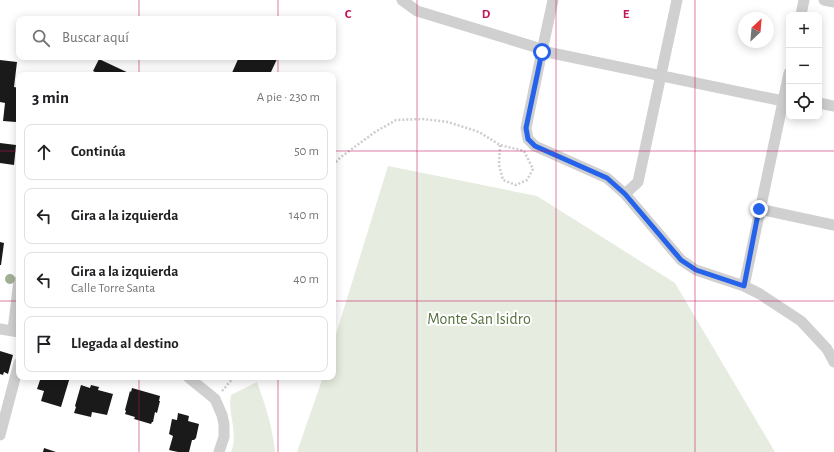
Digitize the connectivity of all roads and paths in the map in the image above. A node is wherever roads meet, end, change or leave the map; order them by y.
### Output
1 (402, 0) edge
2 (553, 0) edge
3 (677, 0) edge
4 (804, 0) edge
5 (824, 0) edge
6 (834, 2) edge
7 (802, 12) edge
8 (542, 52) junction
9 (661, 75) junction
10 (786, 100) edge
11 (822, 104) edge
12 (834, 106) edge
13 (500, 145) junction
14 (336, 162) edge
15 (625, 194) junction
16 (759, 209) junction
17 (834, 225) edge
18 (744, 286) junction
19 (0, 329) edge
20 (16, 331) edge
21 (834, 362) edge
22 (16, 374) edge
23 (192, 380) edge
24 (231, 380) edge
25 (215, 399) junction
26 (0, 435) edge
27 (219, 452) edge

1 - 8 street
2 - 8 street
3 - 9 street
4 - 7 street
5 - 6 street
8 - 9 street
8 - 15 street
9 - 10 street
9 - 15 street
10 - 16 street
11 - 12 street
13 - 13 path
13 - 14 path
15 - 18 street
16 - 17 street
16 - 18 street
18 - 21 street
19 - 20 street
22 - 26 street
23 - 25 street
24 - 25 path
25 - 27 street

